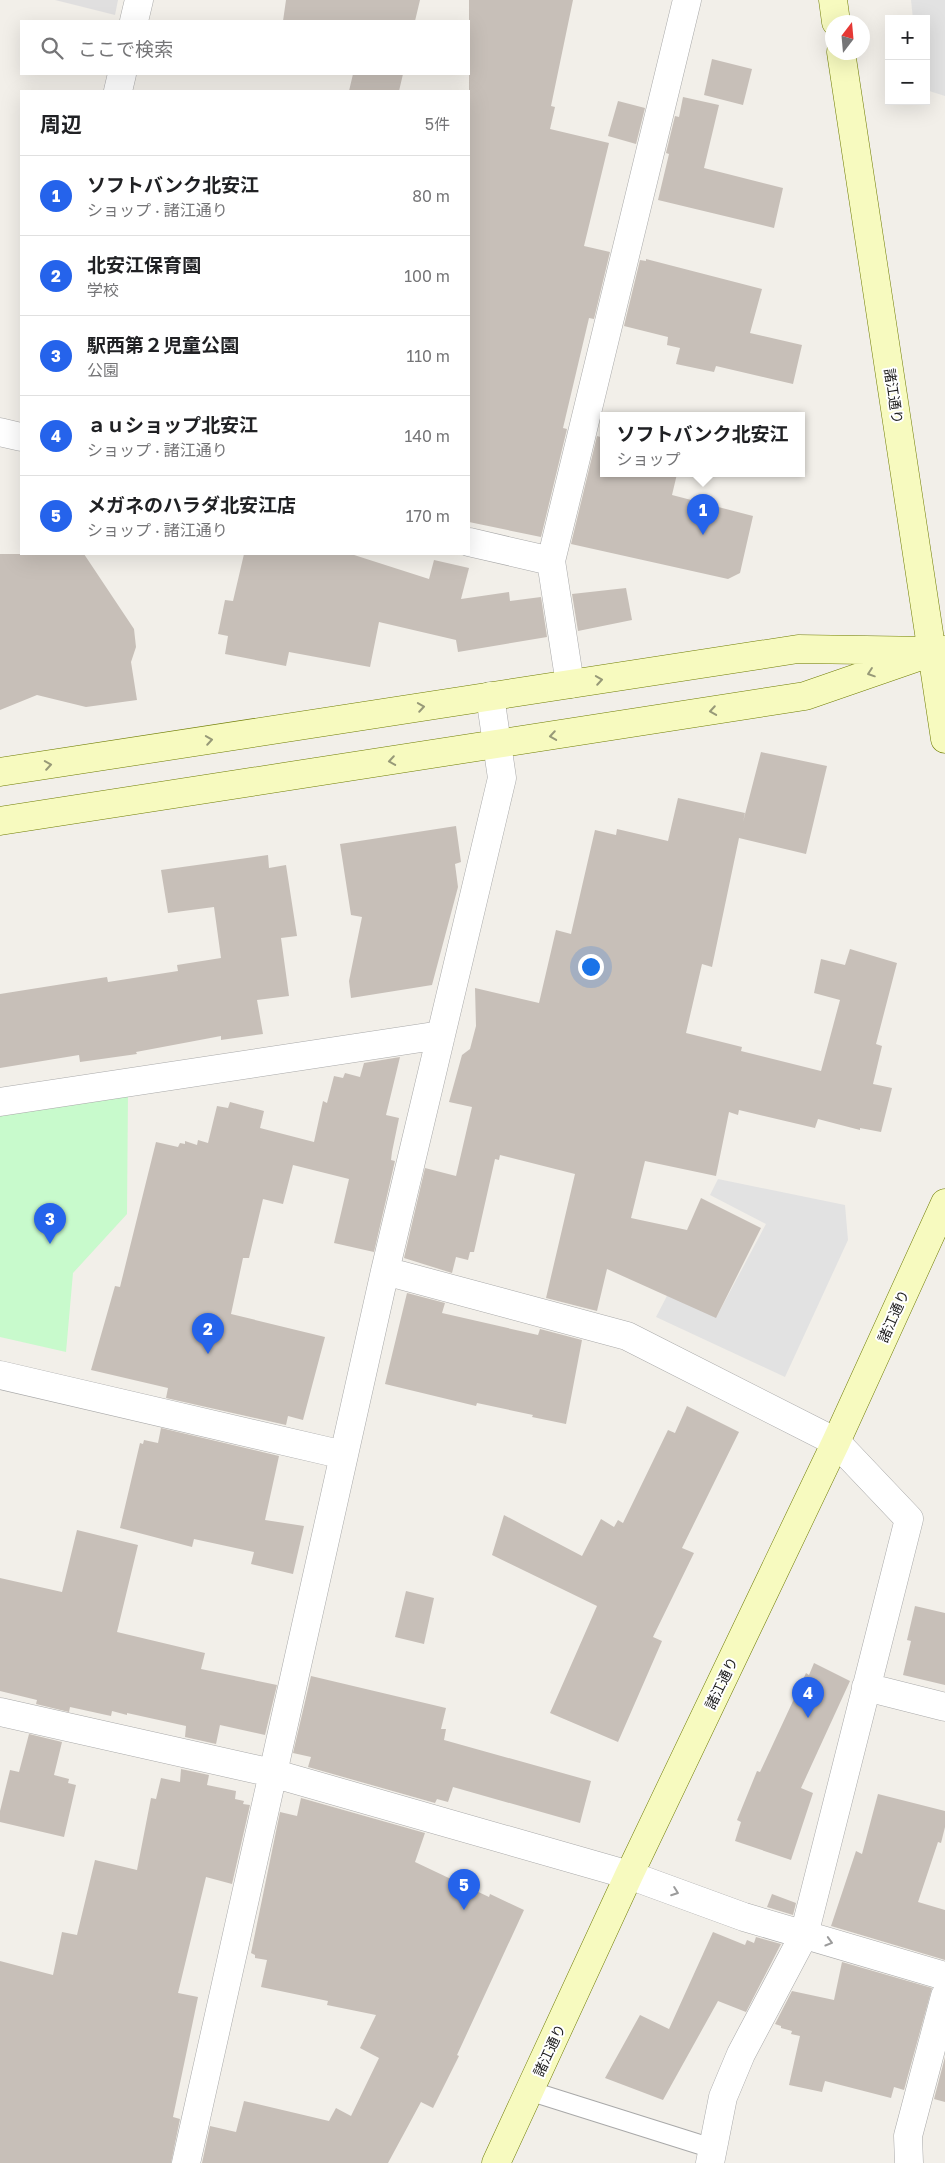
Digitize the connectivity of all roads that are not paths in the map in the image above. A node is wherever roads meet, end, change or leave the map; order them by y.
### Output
1 (139, 0) edge
2 (688, 0) edge
3 (833, 0) edge
4 (835, 15) edge
5 (134, 20) edge
6 (842, 60) edge
7 (122, 75) edge
8 (118, 90) edge
9 (0, 432) edge
10 (20, 437) edge
11 (20, 441) edge
12 (0, 444) edge
13 (470, 542) edge
14 (550, 561) junction
15 (939, 650) edge
16 (570, 684) junction
17 (490, 696) junction
18 (945, 739) edge
19 (497, 744) junction
20 (0, 772) edge
21 (0, 821) edge
22 (441, 1035) junction
23 (0, 1102) edge
24 (945, 1202) edge
25 (386, 1271) junction
26 (0, 1376) edge
27 (836, 1442) junction
28 (344, 1454) junction
29 (866, 1686) junction
30 (945, 1706) edge
31 (0, 1712) edge
32 (272, 1773) junction
33 (629, 1875) junction
34 (804, 1935) junction
35 (945, 1976) edge
36 (945, 1996) edge
37 (530, 2091) junction
38 (710, 2156) edge
39 (186, 2163) edge
40 (496, 2163) edge
41 (909, 2163) edge

1 - 5 street
2 - 14 street
3 - 4 street
6 - 15 street, 諸江通り
7 - 8 street
9 - 10 street
11 - 12 street
13 - 14 street
14 - 16 street
16 -> 15 street
15 - 18 street, 諸江通り
15 -> 19 street
16 - 17 street
17 - 19 street
20 -> 17 street
19 -> 21 street
19 - 22 street
22 - 23 street
22 - 25 street
24 - 27 street, 諸江通り
25 - 27 street
25 - 28 street
26 - 28 street
27 - 29 street
27 - 33 street, 諸江通り
28 - 32 street
29 - 30 street
29 - 34 street
31 - 32 street
32 - 33 street
32 - 39 street
33 -> 34 street
33 - 37 street, 諸江通り
34 -> 35 street
34 - 38 street
36 - 41 street
37 - 38 lane
37 - 40 street, 諸江通り

